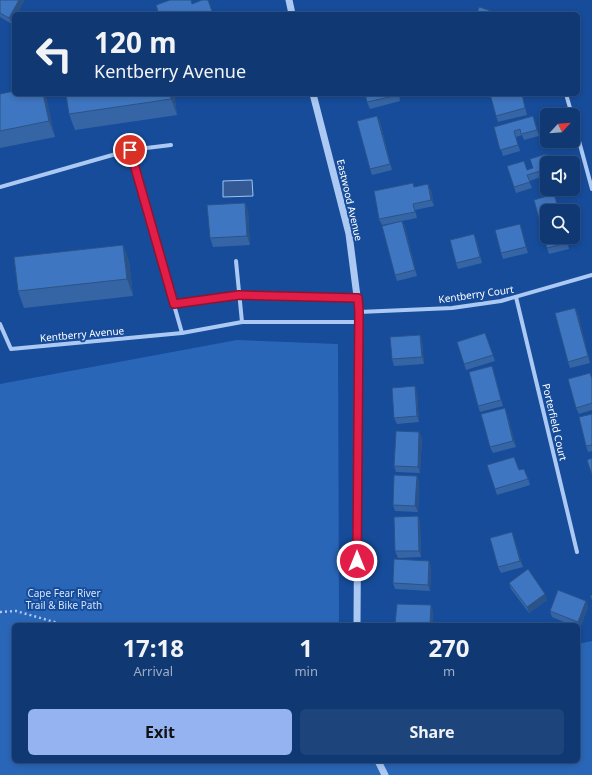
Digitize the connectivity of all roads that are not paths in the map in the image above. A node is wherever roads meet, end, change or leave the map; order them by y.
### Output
1 (289, 0) edge
2 (292, 12) edge
3 (314, 96) edge
4 (567, 96) edge
5 (570, 108) edge
6 (171, 145) dead end
7 (580, 145) edge
8 (130, 150) junction
9 (0, 187) edge
10 (592, 189) edge
11 (236, 262) dead end
12 (592, 275) edge
13 (239, 295) junction
14 (516, 297) junction
15 (358, 298) junction
16 (174, 304) junction
17 (359, 312) junction
18 (242, 322) junction
19 (359, 322) junction
20 (0, 324) edge
21 (182, 333) junction
22 (577, 552) dead end
23 (357, 623) edge
24 (379, 763) edge
25 (385, 775) edge

1 - 2 street
3 - 15 street, Eastwood Avenue
4 - 5 street
6 - 8 street
7 - 10 street
8 - 9 street
8 - 16 street
11 - 13 street
12 - 14 street, Kentberry Court
13 - 15 street
13 - 16 street
13 - 18 street
14 - 17 street, Kentberry Court
14 - 22 street, Porterfield Court
15 - 17 street, Eastwood Avenue
16 - 21 street
17 - 19 street, Eastwood Avenue
18 - 19 street, Kentberry Avenue
18 - 21 street, Kentberry Avenue
19 - 23 street, Eastwood Avenue
20 - 21 street, Kentberry Avenue
24 - 25 street

